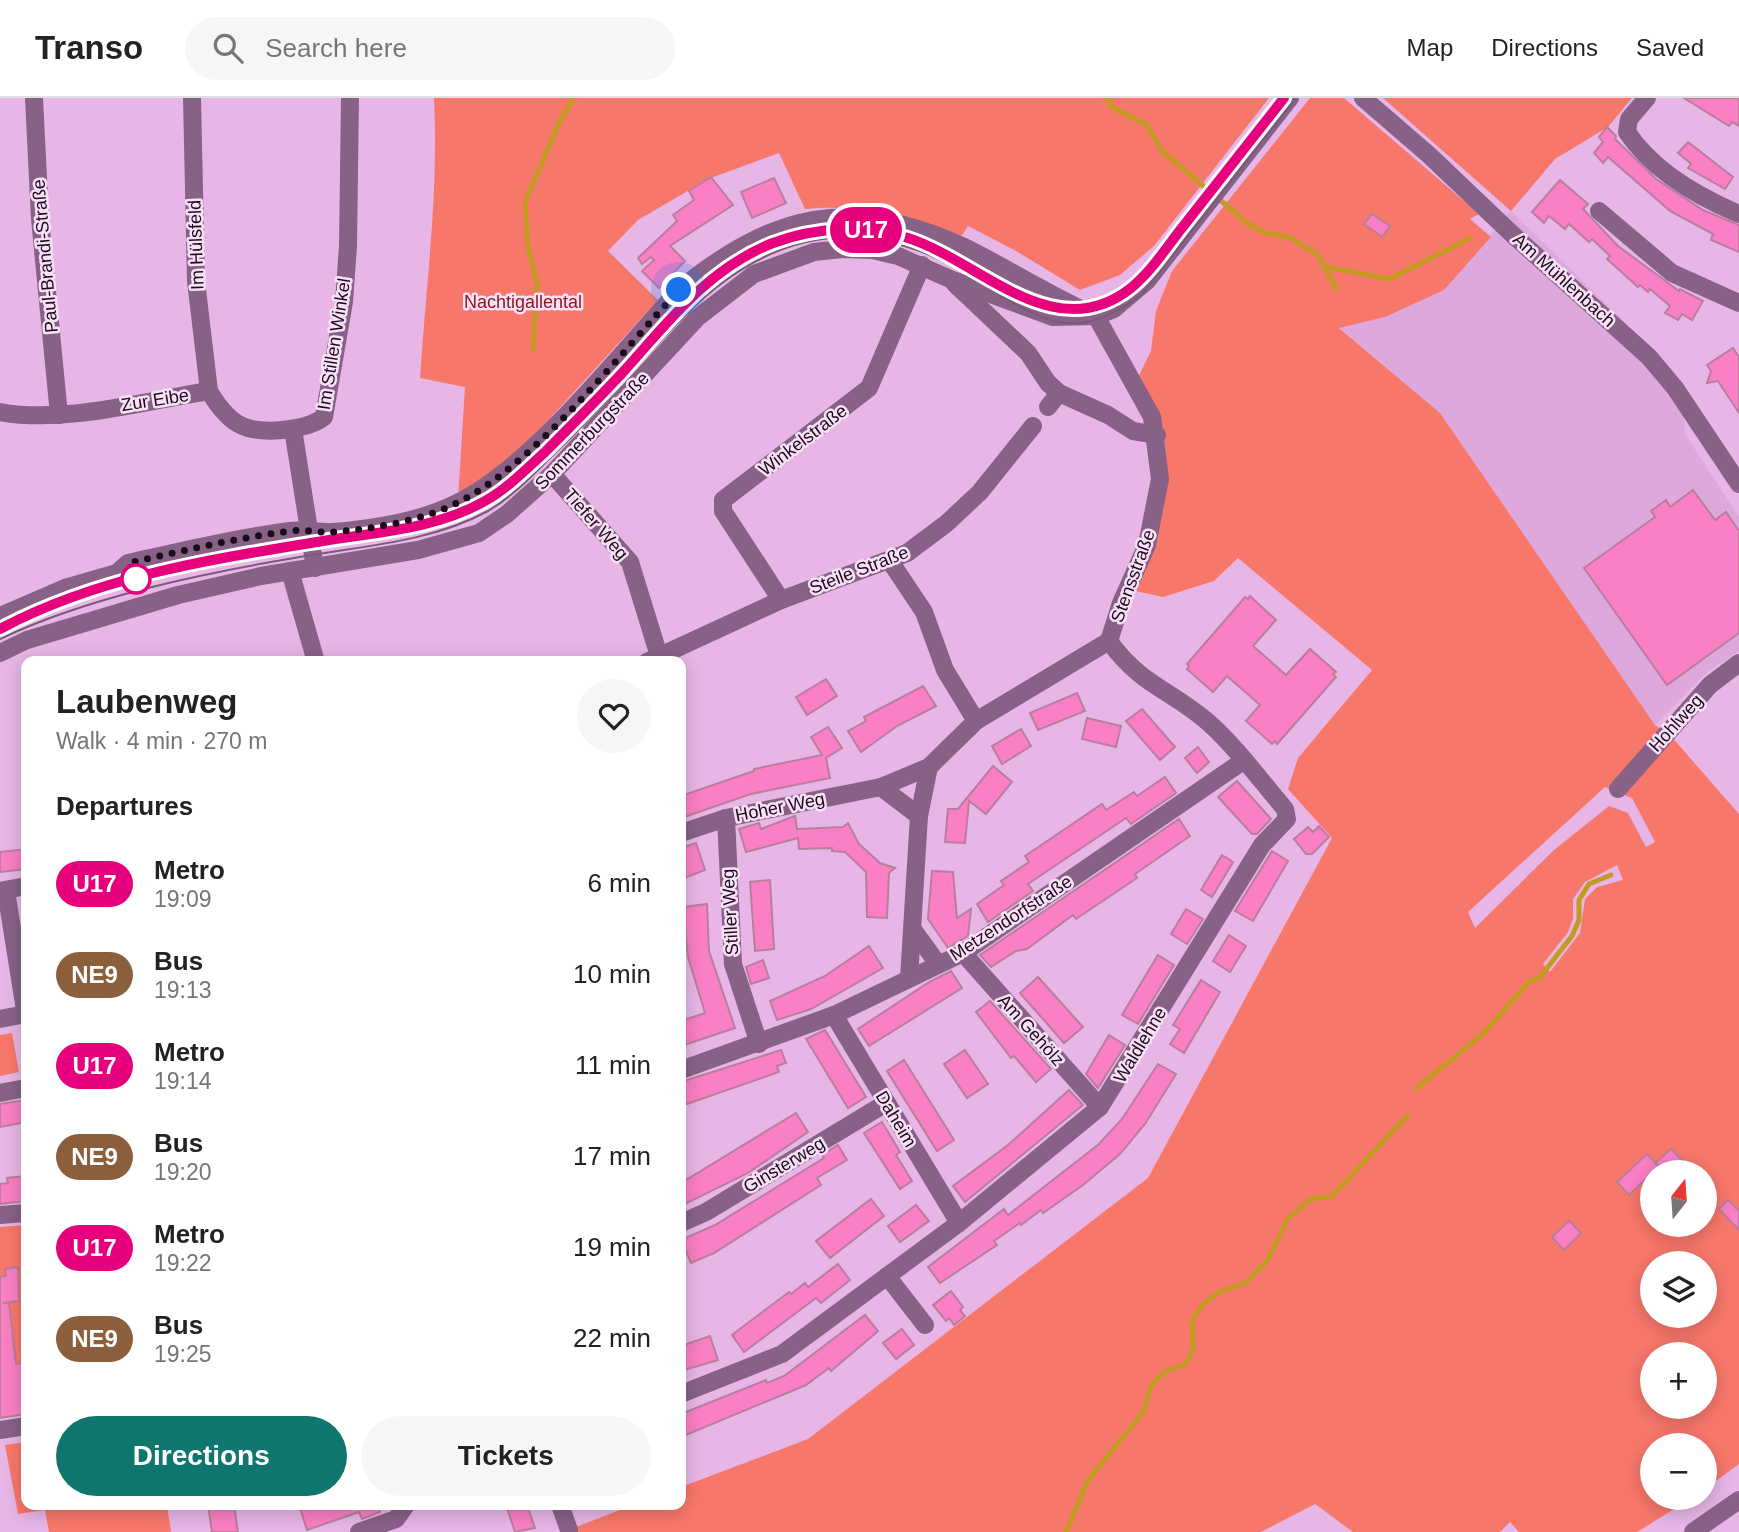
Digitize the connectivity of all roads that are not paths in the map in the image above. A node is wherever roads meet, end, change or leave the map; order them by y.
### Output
1 (33, 98) edge
2 (192, 98) edge
3 (350, 98) edge
4 (1290, 98) edge
5 (1363, 98) edge
6 (1647, 98) edge
7 (1599, 211) dead end
8 (1739, 214) edge
9 (922, 265) junction
10 (950, 279) junction
11 (1039, 290) junction
12 (1739, 303) edge
13 (1033, 311) junction
14 (1096, 316) junction
15 (209, 391) junction
16 (0, 412) edge
17 (59, 415) junction
18 (1033, 426) dead end
19 (293, 429) junction
20 (1157, 435) junction
21 (552, 474) junction
22 (1739, 484) edge
23 (310, 530) junction
24 (890, 561) junction
25 (315, 568) junction
26 (290, 571) junction
27 (781, 600) junction
28 (0, 616) edge
29 (1109, 641) junction
30 (0, 653) edge
31 (314, 656) edge
32 (652, 656) edge
33 (660, 656) edge
34 (1739, 663) edge
35 (976, 721) junction
36 (1243, 761) junction
37 (929, 767) junction
38 (881, 787) junction
39 (1618, 789) dead end
40 (919, 816) junction
41 (726, 818) junction
42 (686, 831) edge
43 (21, 887) edge
44 (3, 891) edge
45 (914, 931) junction
46 (963, 953) junction
47 (938, 964) junction
48 (909, 978) junction
49 (21, 988) edge
50 (834, 1015) junction
51 (21, 1016) edge
52 (0, 1018) edge
53 (758, 1044) junction
54 (686, 1068) edge
55 (21, 1089) edge
56 (0, 1093) edge
57 (886, 1102) junction
58 (1100, 1107) junction
59 (21, 1213) edge
60 (0, 1215) edge
61 (686, 1221) edge
62 (959, 1223) junction
63 (887, 1276) junction
64 (925, 1325) dead end
65 (686, 1392) edge
66 (21, 1427) edge
67 (0, 1430) edge
68 (1739, 1500) edge
69 (402, 1510) edge
70 (562, 1510) edge
71 (569, 1530) dead end
72 (359, 1532) edge
73 (1693, 1532) edge

1 - 17 street, Paul-Brandi-Straße
2 - 15 street, Im Hülsfeld
3 - 19 street, Im Stillen Winkel
4 - 14 street, Sommerburgstraße
5 - 22 street, Am Mühlenbach
6 - 8 street
7 - 12 street
9 - 10 street, Sommerburgstraße
9 - 21 street, Sommerburgstraße
9 - 27 street, Winkelstraße
10 - 13 street, Sommerburgstraße
10 - 20 street
11 - 13 street
11 - 14 street, Sommerburgstraße
11 - 23 street, Sommerburgstraße
13 - 14 street, Sommerburgstraße
14 - 20 street, Stensstraße
15 - 17 street, Zur Eibe
15 - 19 street, Zur Eibe
16 - 17 street, Zur Eibe
18 - 24 street, Steile Straße
19 - 23 street
20 - 29 street, Stensstraße
21 - 25 street, Sommerburgstraße
21 - 32 street, Tiefer Weg
23 - 25 street
23 - 28 street, Sommerburgstraße
24 - 27 street, Steile Straße
24 - 35 street
25 - 26 street, Sommerburgstraße
26 - 30 street, Sommerburgstraße
26 - 31 street
27 - 33 street, Steile Straße
29 - 35 street, Stensstraße
29 - 36 street, Stensstraße
34 - 39 street, Hohlweg
35 - 37 street, Stensstraße
36 - 46 street, Metzendorfstraße
36 - 58 street, Waldlehne
37 - 38 street, Stensstraße
37 - 40 street
38 - 40 street
38 - 41 street, Hoher Weg
40 - 45 street
41 - 42 street, Hoher Weg
41 - 53 street, Stiller Weg
43 - 44 street
44 - 49 street
45 - 47 street
45 - 48 street
46 - 47 street, Metzendorfstraße
46 - 58 street, Am Gehölz
47 - 48 street, Metzendorfstraße
48 - 50 street, Metzendorfstraße
50 - 53 street, Metzendorfstraße
50 - 57 street, Daheim
51 - 52 street
53 - 54 street, Metzendorfstraße
55 - 56 street
57 - 61 street, Ginsterweg
57 - 62 street, Daheim
58 - 62 street, Waldlehne
59 - 60 street
62 - 63 street, Waldlehne
63 - 64 street
63 - 65 street, Waldlehne
66 - 67 street
68 - 73 street
69 - 72 street
70 - 71 street

